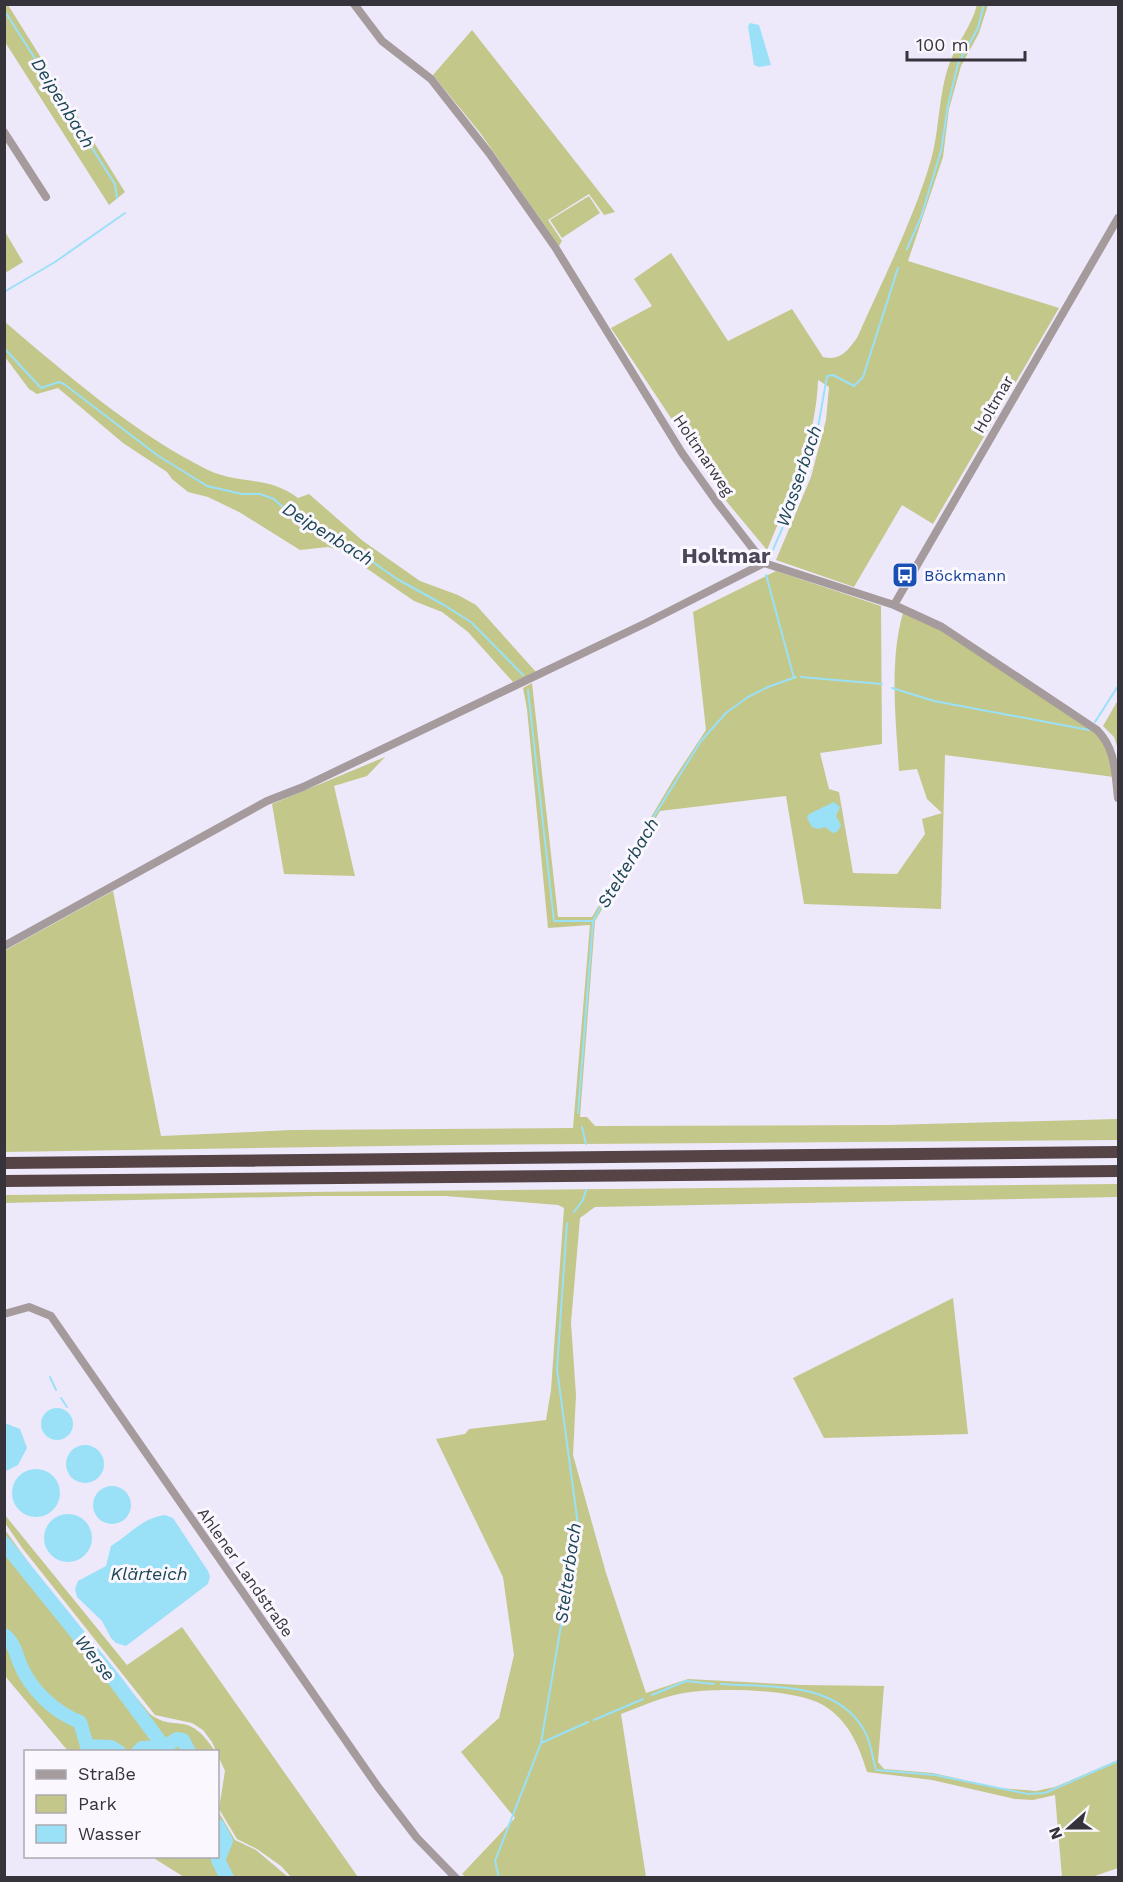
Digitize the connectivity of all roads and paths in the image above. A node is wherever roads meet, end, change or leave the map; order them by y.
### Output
1 (354, 4) edge
2 (4, 132) edge
3 (46, 197) dead end
4 (1119, 218) edge
5 (764, 563) junction
6 (894, 605) junction
7 (1119, 798) edge
8 (4, 946) edge
9 (1119, 1152) edge
10 (4, 1162) edge
11 (1119, 1171) edge
12 (4, 1181) edge
13 (4, 1314) edge
14 (456, 1878) edge

1 - 5 street, Holtmarweg
2 - 3 street
4 - 6 street, Holtmar
5 - 6 street
5 - 8 street
6 - 7 street
9 - 10 highway
11 - 12 highway
13 - 14 street, Ahlener Landstraße

